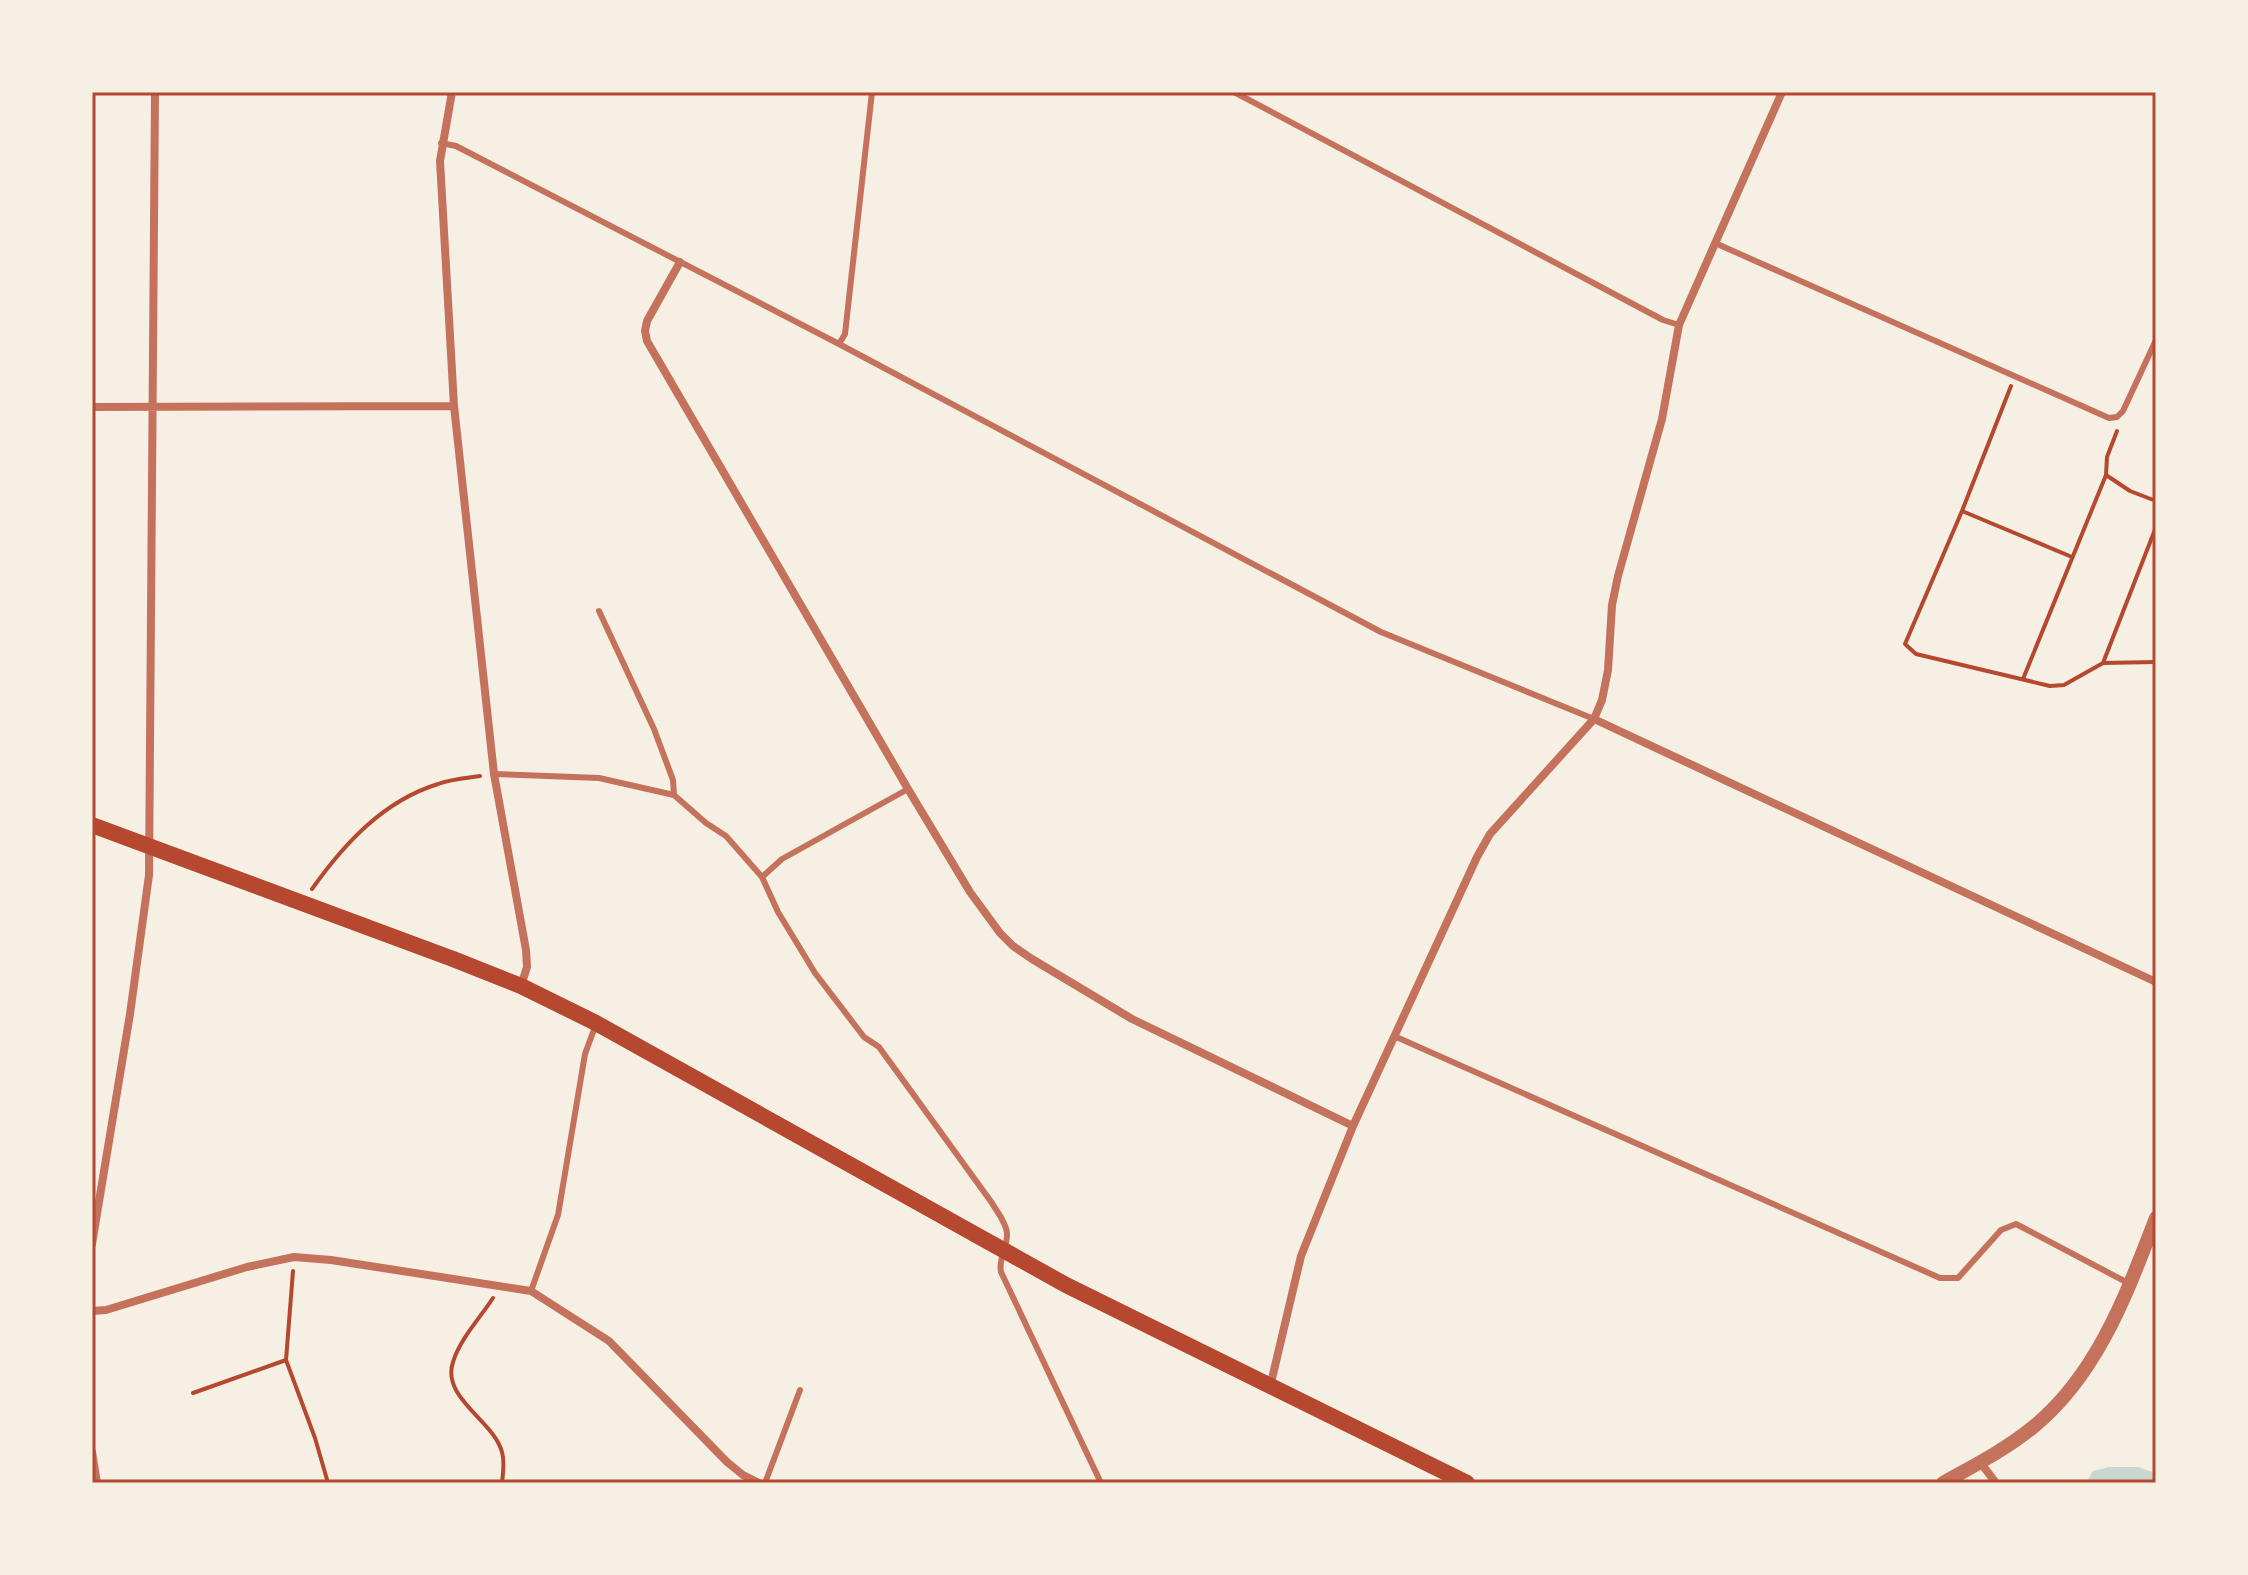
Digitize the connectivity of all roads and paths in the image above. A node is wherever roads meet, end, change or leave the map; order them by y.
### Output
1 (155, 92) edge
2 (452, 92) edge
3 (872, 92) edge
4 (1234, 92) edge
5 (1782, 92) edge
6 (441, 143) junction
7 (1715, 243) junction
8 (680, 262) junction
9 (1679, 325) junction
10 (2156, 340) edge
11 (839, 344) junction
12 (2015, 377) junction
13 (454, 406) junction
14 (92, 407) edge
15 (152, 408) junction
16 (2117, 417) junction
17 (2106, 475) junction
18 (2156, 501) edge
19 (1962, 511) junction
20 (2156, 527) edge
21 (2072, 557) junction
22 (599, 611) dead end
23 (2156, 662) edge
24 (2103, 663) junction
25 (2023, 679) junction
26 (1594, 719) junction
27 (494, 774) junction
28 (908, 789) junction
29 (674, 795) junction
30 (92, 825) edge
31 (149, 846) junction
32 (762, 877) junction
33 (301, 905) junction
34 (2156, 982) edge
35 (521, 986) junction
36 (596, 1023) junction
37 (1394, 1036) junction
38 (1353, 1126) junction
39 (95, 1209) edge
40 (2156, 1218) edge
41 (92, 1244) edge
42 (1004, 1249) junction
43 (294, 1257) junction
44 (2131, 1284) junction
45 (499, 1285) junction
46 (531, 1291) junction
47 (92, 1311) edge
48 (286, 1360) junction
49 (1270, 1387) junction
50 (800, 1390) dead end
51 (193, 1393) dead end
52 (92, 1452) edge
53 (1980, 1462) junction
54 (97, 1483) edge
55 (328, 1483) edge
56 (502, 1483) edge
57 (762, 1483) edge
58 (1101, 1483) edge
59 (1467, 1483) edge
60 (1943, 1483) edge
61 (1996, 1483) edge

1 - 15 street
2 - 6 street
3 - 11 lane
4 - 9 lane
5 - 7 street
6 - 8 lane
6 - 13 street
7 - 9 street
7 - 12 lane
8 - 11 lane
8 - 28 street
9 - 26 street
10 - 16 lane
11 - 26 lane
12 - 16 lane
12 - 19 path
13 - 15 street
13 - 27 street
14 - 15 street
15 - 31 street
16 - 17 path
17 - 18 path
17 - 21 path
19 - 21 path
19 - 25 path
20 - 24 path
21 - 25 path
22 - 29 lane
23 - 24 path
24 - 25 path
26 - 34 street
26 - 37 street
27 - 29 lane
27 - 33 path
27 - 35 street
28 - 32 lane
28 - 38 street
29 - 32 lane
30 - 31 main road
31 - 33 main road
31 - 39 street
32 - 42 lane
33 - 35 main road
35 - 36 main road
36 - 42 main road
36 - 46 lane
37 - 38 street
37 - 44 lane
38 - 49 street
39 - 41 street
40 - 44 street
42 - 49 main road
42 - 58 lane
43 - 45 street
43 - 47 street
43 - 48 path
44 - 53 street
45 - 46 street
45 - 56 path
46 - 57 street
48 - 51 path
48 - 55 path
49 - 59 main road
50 - 57 lane
52 - 54 street
53 - 60 street
53 - 61 street

